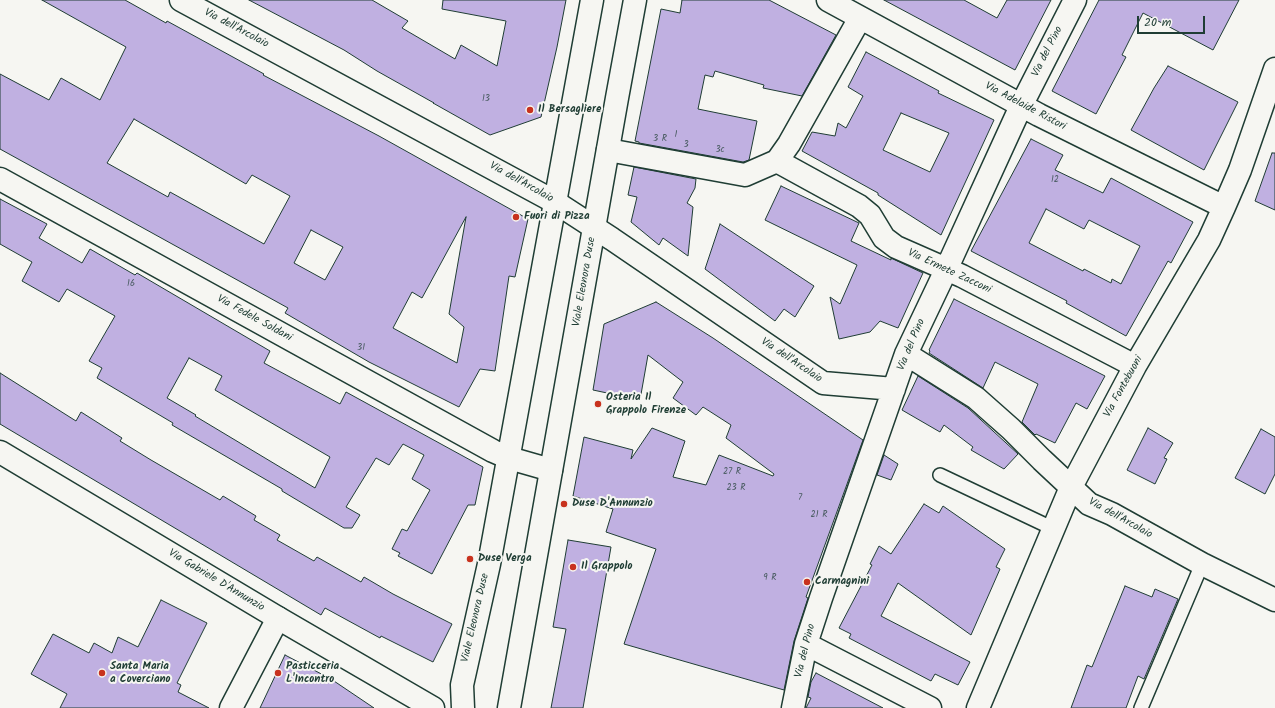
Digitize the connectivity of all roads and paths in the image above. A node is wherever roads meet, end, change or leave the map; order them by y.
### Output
1 (181, 0) edge
2 (592, 0) edge
3 (635, 0) edge
4 (828, 0) edge
5 (1075, 0) edge
6 (860, 18) junction
7 (1275, 69) edge
8 (1021, 106) junction
9 (608, 150) junction
10 (777, 161) junction
11 (0, 179) edge
12 (555, 202) junction
13 (1224, 207) junction
14 (594, 227) junction
15 (946, 270) junction
16 (906, 354) junction
17 (1135, 366) junction
18 (894, 389) junction
19 (0, 452) edge
20 (509, 458) junction
21 (551, 470) junction
22 (940, 475) dead end
23 (1072, 488) junction
24 (1054, 529) junction
25 (1202, 564) junction
26 (1275, 600) edge
27 (278, 618) junction
28 (806, 644) junction
29 (231, 708) edge
30 (433, 708) edge
31 (463, 708) edge
32 (509, 708) edge
33 (793, 708) edge
34 (930, 708) edge
35 (978, 708) edge
36 (1140, 708) edge

1 - 12 street, Via dell'Arcolaio
2 - 12 street, Viale Eleonora Duse
3 - 9 street, Viale Eleonora Duse
4 - 6 street, Via Adelaide Ristori
5 - 8 street, Via del Pino
6 - 8 street, Via Adelaide Ristori
6 - 10 street
7 - 13 street, Via Fontebuoni
8 - 13 street, Via Adelaide Ristori
8 - 15 street, Via del Pino
9 - 10 street
9 - 14 street, Viale Eleonora Duse
10 - 15 street, Via Ermete Zacconi
11 - 20 street, Via Fedele Soldani
12 - 14 street, Via dell'Arcolaio
12 - 20 street, Viale Eleonora Duse
13 - 17 street, Via Fontebuoni
14 - 18 street, Via dell'Arcolaio
14 - 21 street, Viale Eleonora Duse
15 - 16 street, Via del Pino
15 - 17 street, Via Ermete Zacconi
16 - 18 street, Via del Pino
16 - 23 street, Via dell'Arcolaio
17 - 23 street, Via Fontebuoni
18 - 28 street, Via del Pino
19 - 27 street, Via Gabriele D'Annunzio
20 - 21 street
20 - 31 street, Viale Eleonora Duse
21 - 32 street, Viale Eleonora Duse
22 - 24 lane
23 - 24 street, Via Fontebuoni
23 - 25 street, Via dell'Arcolaio
24 - 35 street, Via Fontebuoni
25 - 26 street, Via dell'Arcolaio
25 - 36 lane
27 - 29 street
27 - 30 street, Via Gabriele D'Annunzio
28 - 33 street, Via del Pino
28 - 34 street

